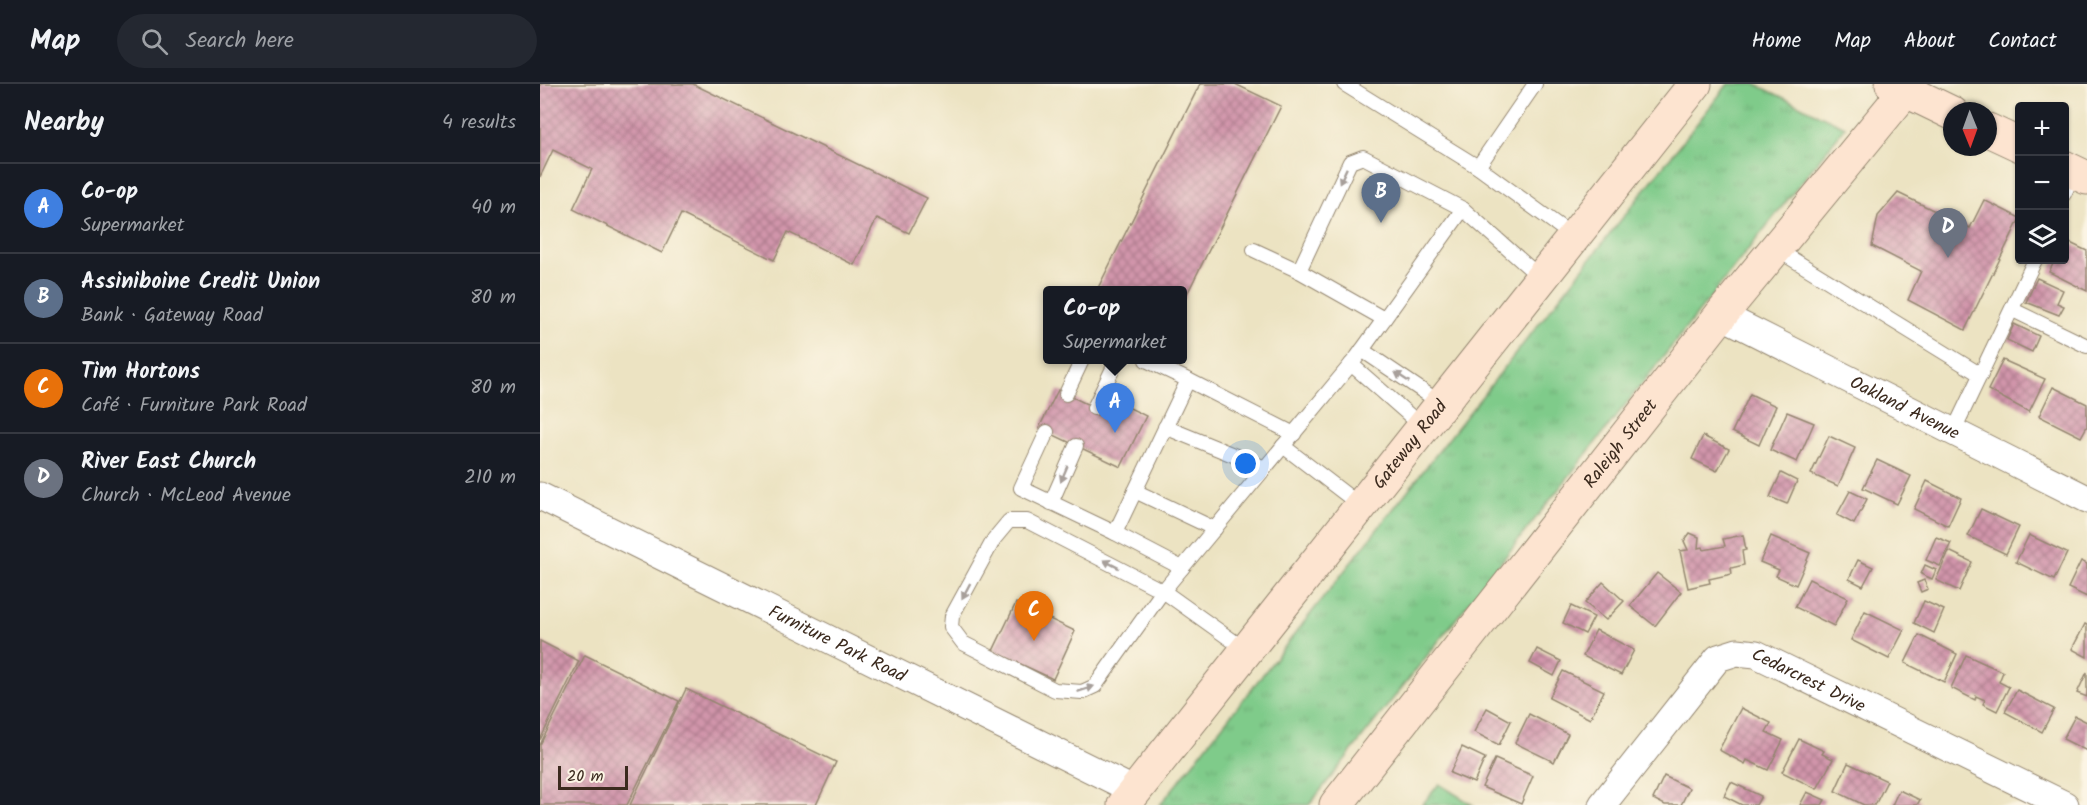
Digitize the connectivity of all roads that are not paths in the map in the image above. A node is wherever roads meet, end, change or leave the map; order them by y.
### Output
1 (1344, 84) edge
2 (1534, 84) edge
3 (1903, 86) edge
4 (1684, 88) edge
5 (1943, 108) edge
6 (1997, 134) edge
7 (2015, 143) edge
8 (1478, 168) junction
9 (1462, 209) junction
10 (1574, 237) junction
11 (1776, 249) junction
12 (1254, 250) dead end
13 (2034, 264) edge
14 (1299, 271) junction
15 (1542, 279) junction
16 (2013, 309) junction
17 (1721, 315) junction
18 (1384, 319) junction
19 (2087, 346) edge
20 (1362, 350) junction
21 (1080, 364) edge
22 (1115, 364) edge
23 (1154, 364) edge
24 (1351, 364) junction
25 (1981, 375) junction
26 (1188, 380) junction
27 (1066, 394) dead end
28 (1094, 408) dead end
29 (1433, 416) junction
30 (1165, 427) junction
31 (1047, 432) dead end
32 (1953, 432) junction
33 (1294, 434) junction
34 (1076, 446) dead end
35 (1283, 446) junction
36 (1265, 468) junction
37 (1135, 491) junction
38 (540, 496) edge
39 (2087, 499) edge
40 (1051, 503) junction
41 (1361, 507) junction
42 (1215, 528) junction
43 (1114, 533) junction
44 (1182, 568) junction
45 (1163, 591) junction
46 (1247, 651) junction
47 (1130, 798) edge
48 (1336, 805) edge
49 (1602, 805) edge
50 (2065, 805) edge

1 - 8 lane
2 - 8 lane
3 - 5 street
3 - 11 street, Raleigh Street
4 - 10 street, Gateway Road
6 - 7 street
8 - 10 lane
9 -> 14 lane
9 - 15 lane
9 - 18 lane
10 - 15 street, Gateway Road
11 - 17 street, Raleigh Street
11 - 25 lane
12 - 14 lane
13 - 16 lane
14 - 18 lane
15 - 29 street, Gateway Road
16 - 19 lane
16 - 25 lane
17 - 32 street, Oakland Avenue
17 - 48 street, Raleigh Street
18 - 20 lane
20 - 24 lane
29 -> 20 lane
21 - 27 lane
22 - 28 lane
23 - 26 lane
24 - 29 lane
24 - 33 lane
25 - 32 lane
26 - 30 lane
26 - 33 lane
29 - 41 street, Gateway Road
30 - 36 lane
30 - 37 lane
31 - 40 lane
32 - 39 street, Oakland Avenue
33 - 35 lane
34 -> 40 lane
35 - 36 lane
35 - 41 lane
36 - 42 lane
37 - 42 lane
37 - 43 lane
38 - 47 street, Furniture Park Road
40 - 43 lane
41 - 46 street, Gateway Road
42 - 44 lane
43 - 44 lane
44 - 45 lane
45 -> 45 lane
45 - 46 lane
46 - 47 street, Gateway Road
49 - 50 street, Cedarcrest Drive

